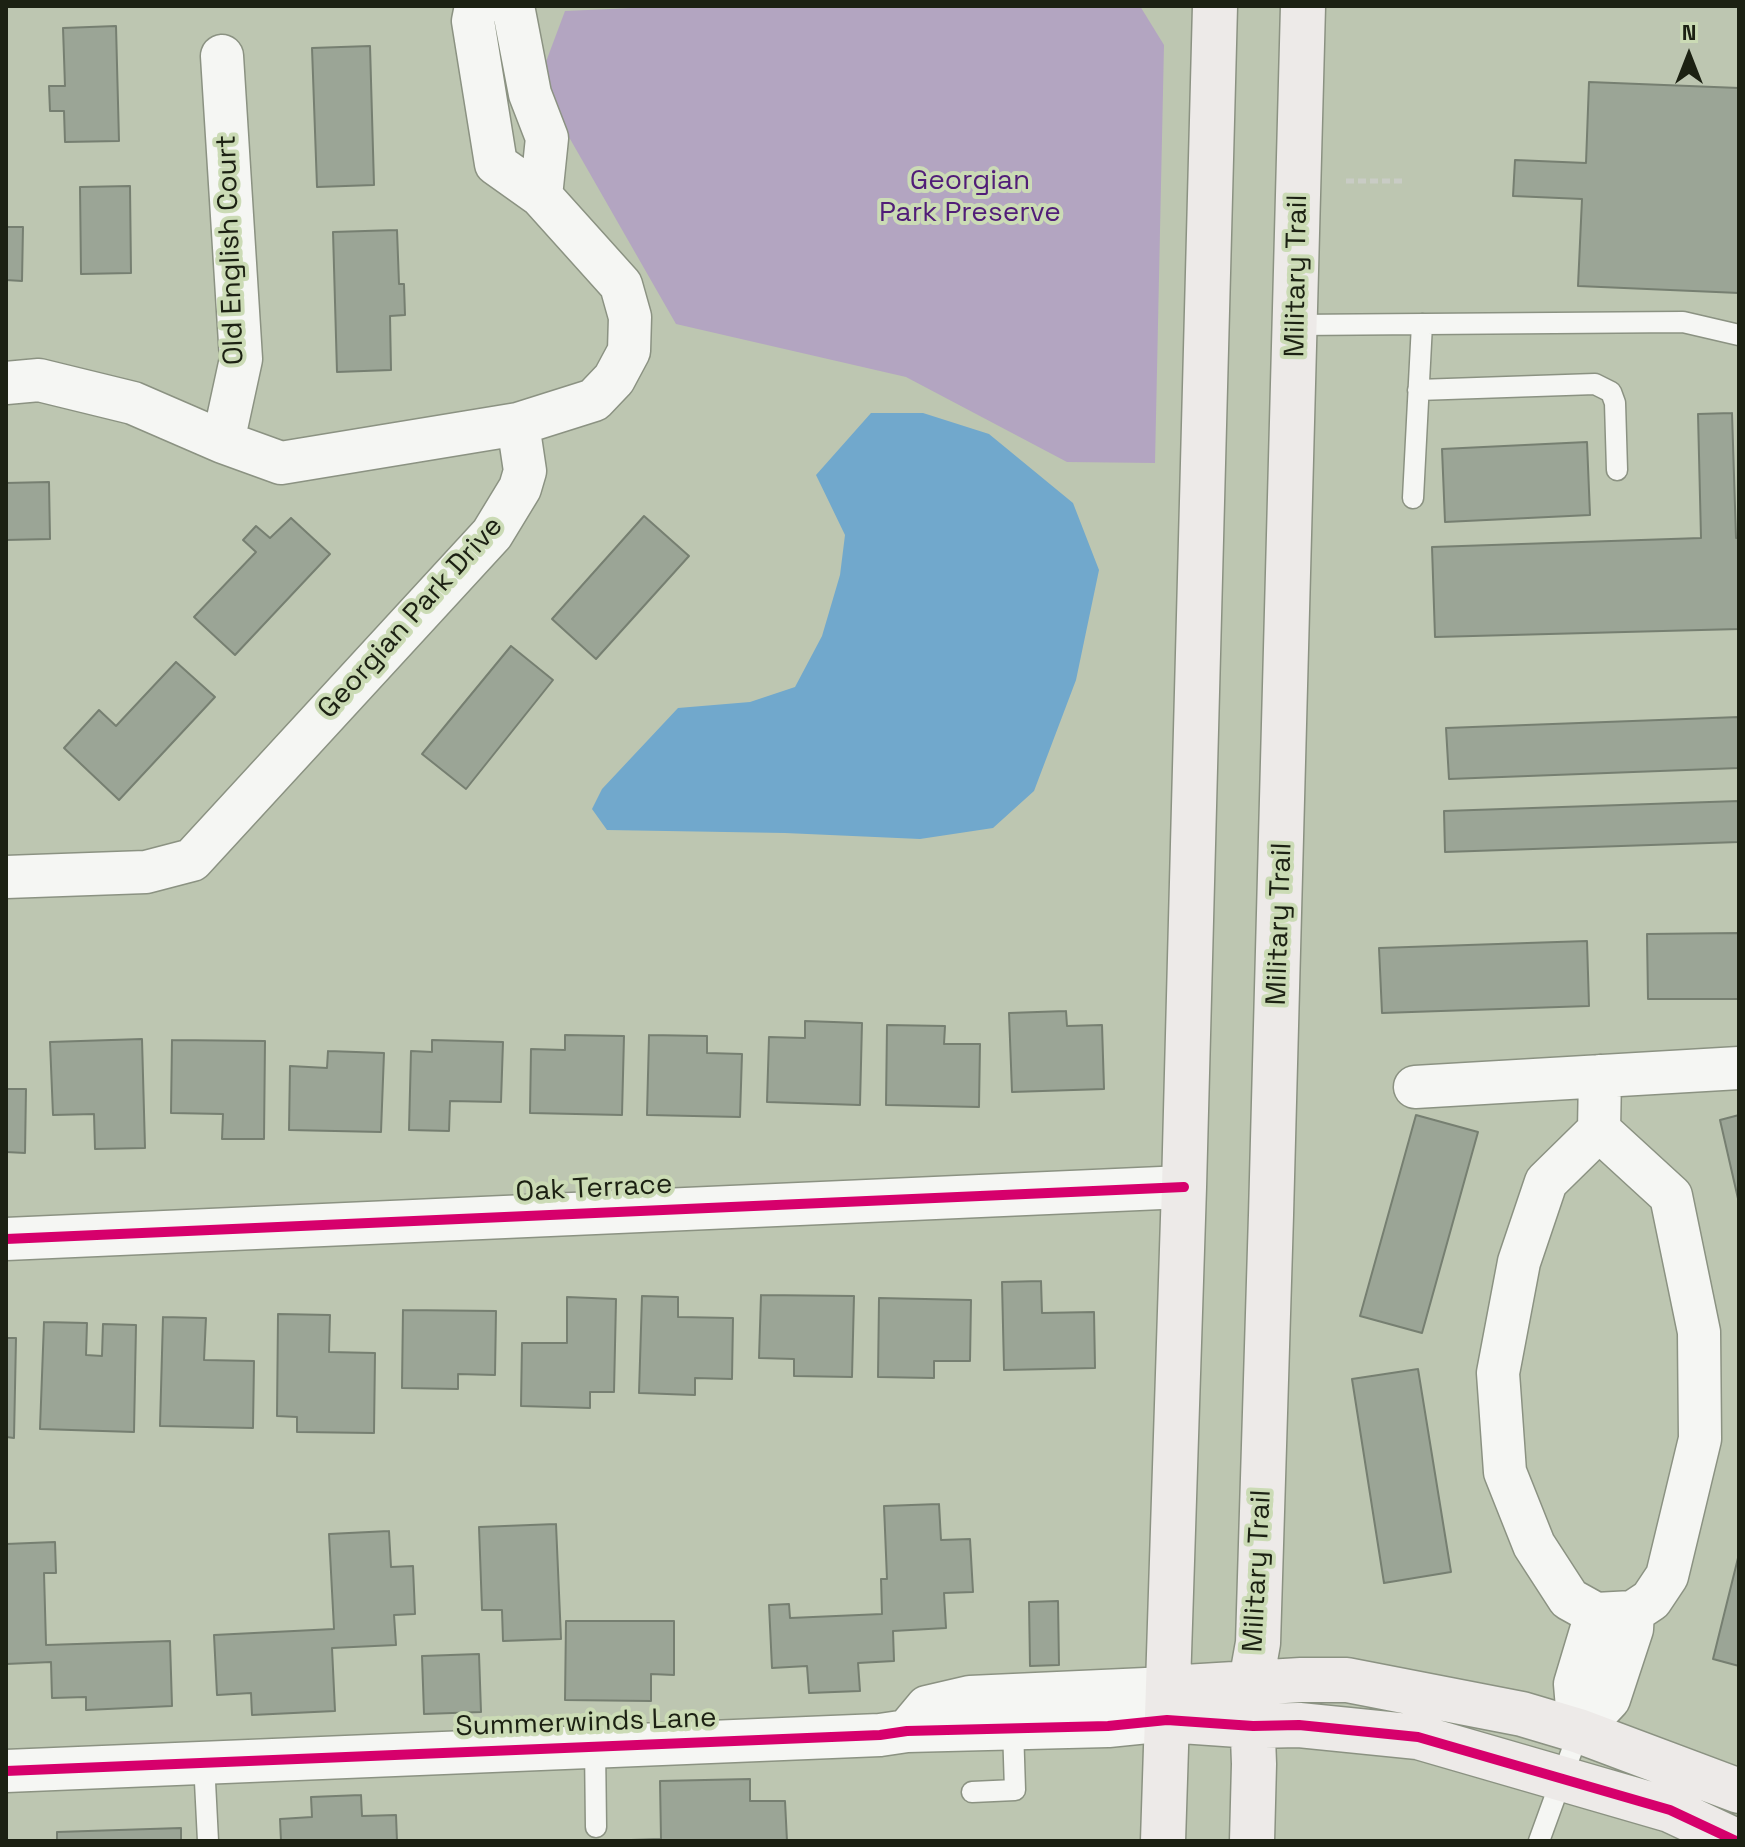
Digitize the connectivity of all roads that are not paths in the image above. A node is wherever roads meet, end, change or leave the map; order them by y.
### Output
1 (476, 6) edge
2 (513, 6) edge
3 (1215, 6) edge
4 (1303, 6) edge
5 (222, 56) dead end
6 (541, 196) junction
7 (1422, 324) junction
8 (1295, 325) junction
9 (1739, 335) edge
10 (6, 383) edge
11 (1418, 390) junction
12 (518, 424) junction
13 (223, 442) junction
14 (1617, 470) dead end
15 (1413, 498) dead end
16 (6, 877) edge
17 (1739, 1068) edge
18 (1600, 1076) junction
19 (1415, 1087) dead end
20 (1599, 1130) junction
21 (1184, 1187) junction
22 (6, 1239) edge
23 (1615, 1613) junction
24 (1251, 1682) junction
25 (1168, 1704) junction
26 (1253, 1726) junction
27 (1013, 1728) junction
28 (907, 1731) junction
29 (1579, 1731) junction
30 (595, 1746) junction
31 (204, 1762) junction
32 (6, 1771) edge
33 (1561, 1776) junction
34 (1739, 1791) edge
35 (972, 1792) dead end
36 (596, 1827) dead end
37 (208, 1841) edge
38 (1163, 1841) edge
39 (1252, 1841) edge
40 (1539, 1841) edge
41 (1736, 1841) edge

1 - 6 street
2 - 6 street
3 - 21 main road
4 - 8 main road, Military Trail
5 - 13 street, Old English Court
6 - 12 street
7 - 8 lane
7 - 9 lane
7 - 11 lane
8 - 24 main road, Military Trail
10 - 13 street
11 - 14 lane
11 - 15 lane
12 - 13 street
12 - 16 street, Georgian Park Drive
17 - 18 street
18 - 19 street
18 - 20 street
20 - 23 street
20 - 23 street
21 - 22 street, Oak Terrace
21 - 25 main road
23 - 29 street
24 - 25 main road
24 - 26 main road, Military Trail
24 - 29 main road
25 - 26 main road
25 - 27 street, Summerwinds Lane
25 - 28 street
25 - 38 main road
26 - 33 main road
26 - 39 main road, Military Trail
27 - 28 street, Summerwinds Lane
27 - 35 lane
28 - 30 street, Summerwinds Lane
29 - 33 lane
29 - 34 main road
30 - 31 street, Summerwinds Lane
30 - 36 lane
31 - 32 street, Summerwinds Lane
31 - 37 lane
33 - 40 lane
33 - 41 main road

